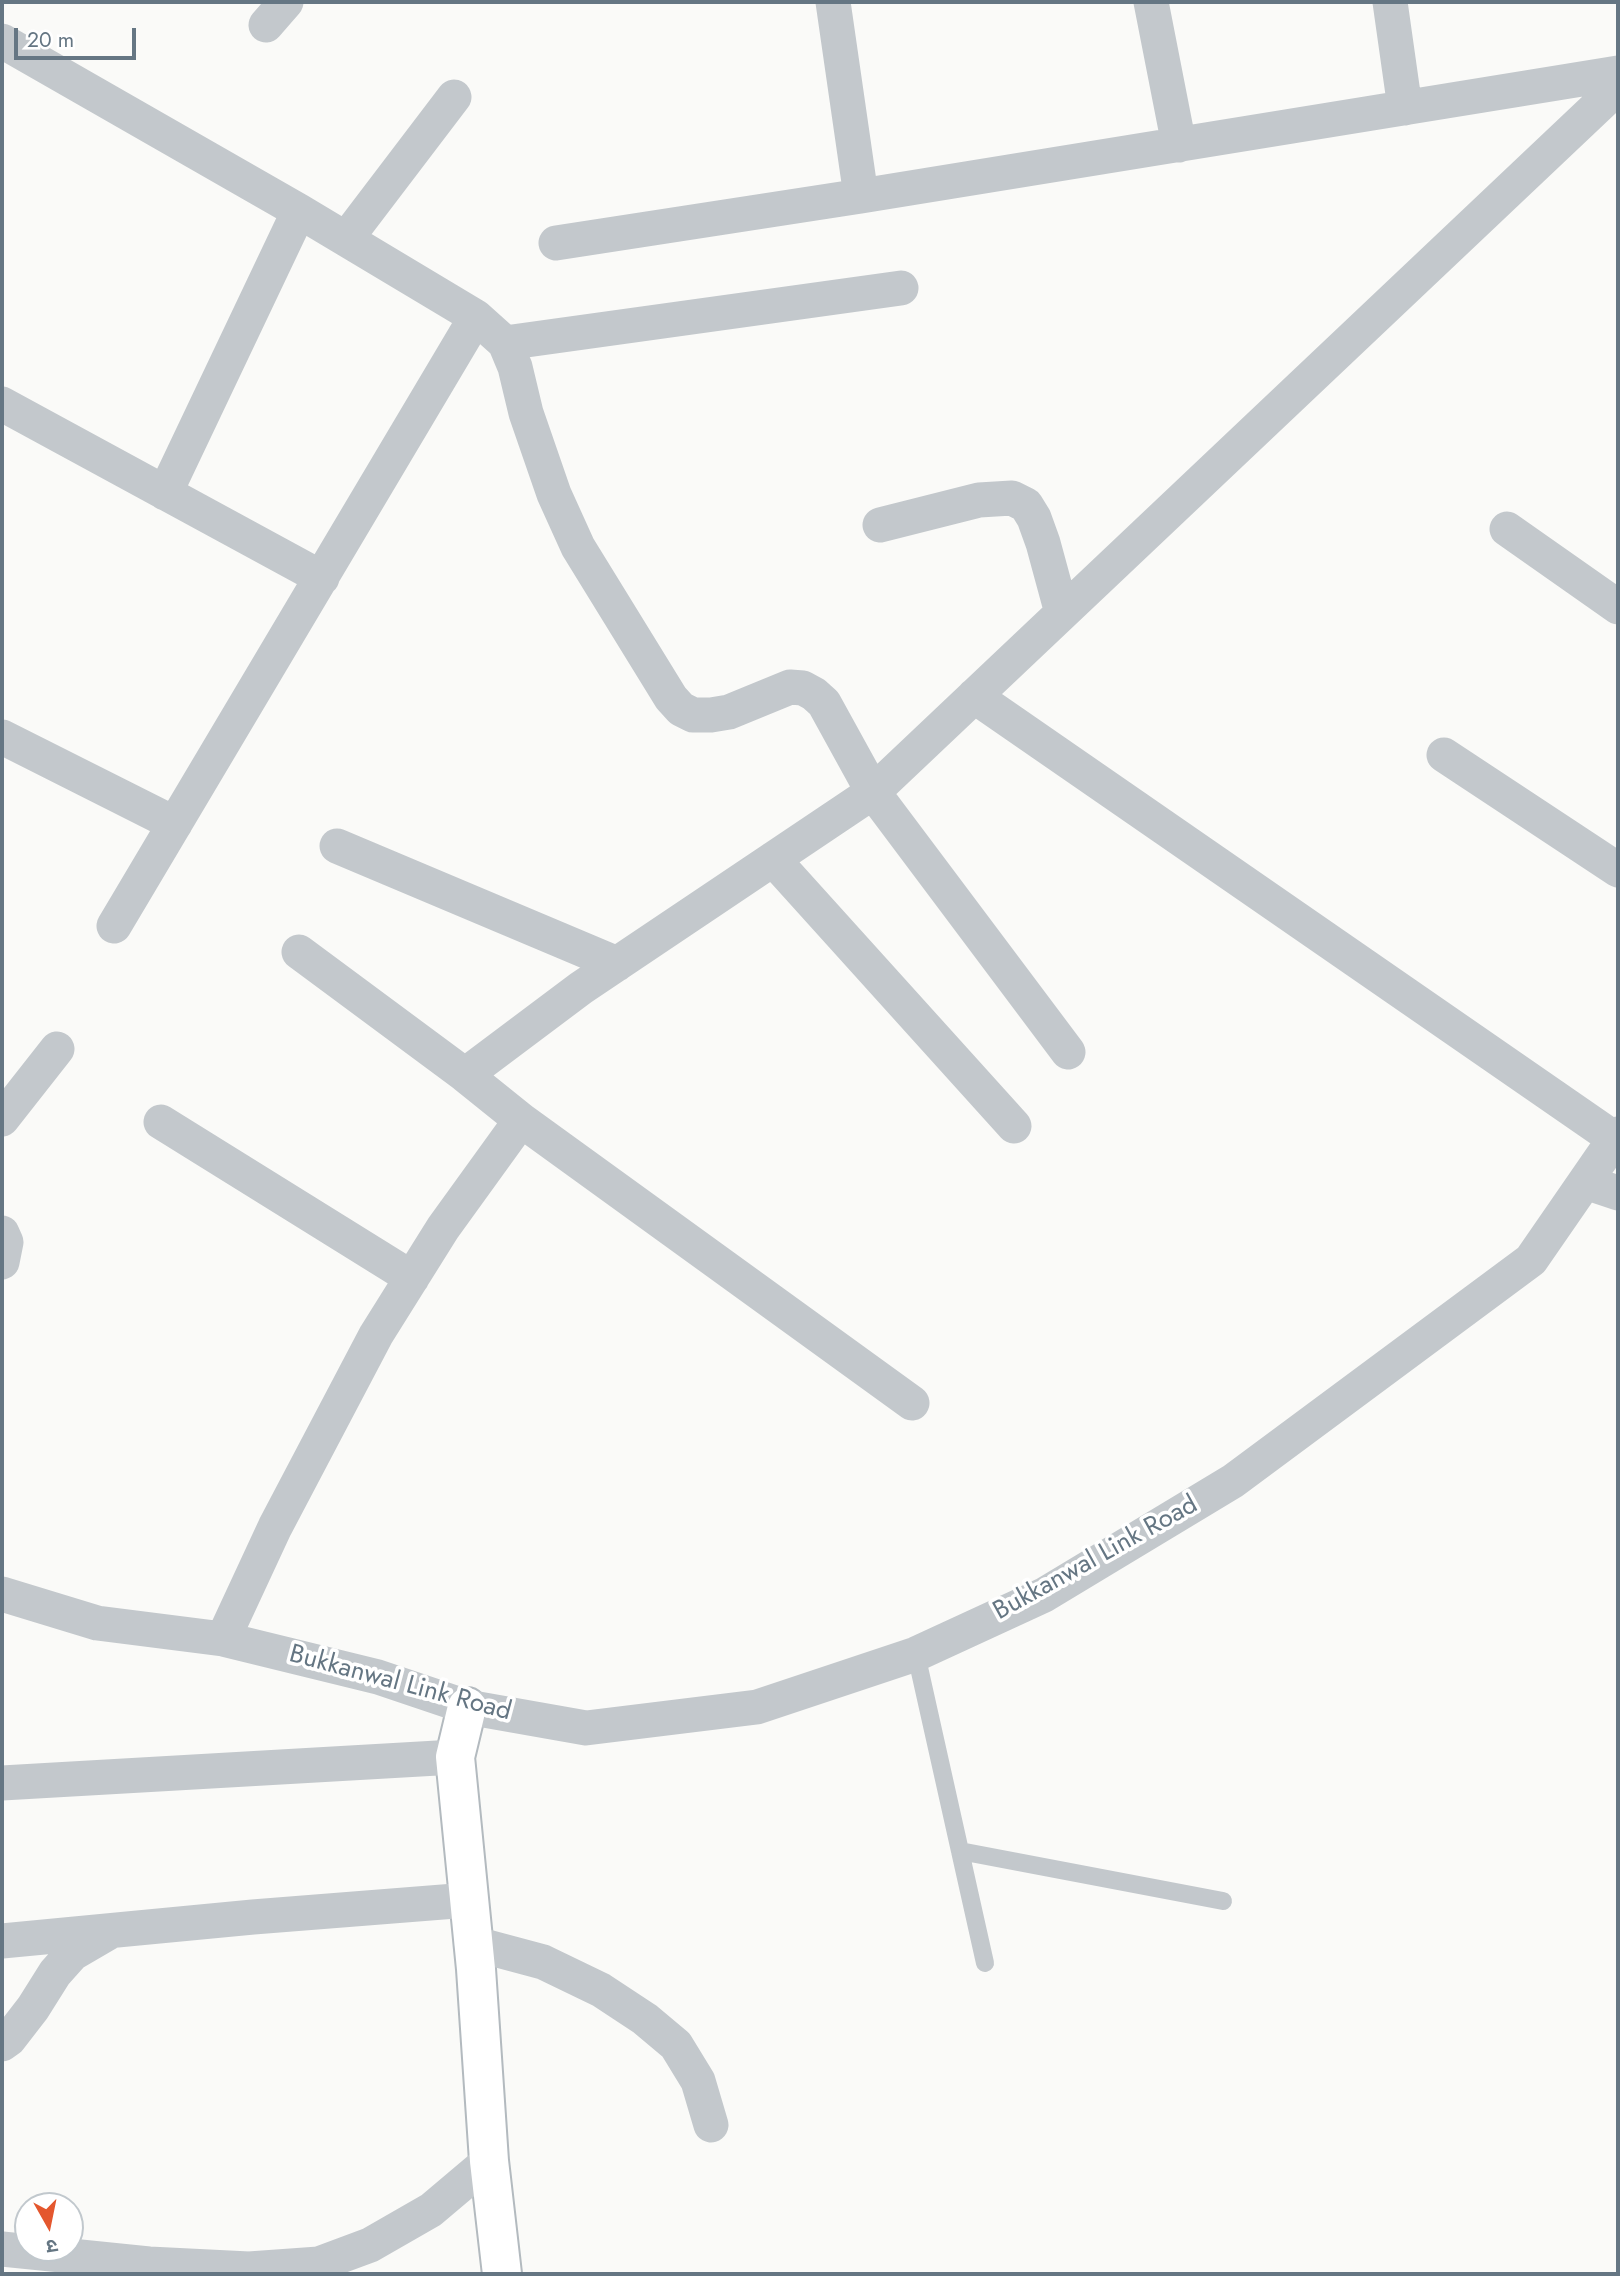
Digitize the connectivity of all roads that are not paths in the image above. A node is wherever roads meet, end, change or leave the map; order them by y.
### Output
1 (833, 2) edge
2 (1151, 2) edge
3 (1390, 2) edge
4 (2, 41) edge
5 (1618, 72) edge
6 (1618, 87) edge
7 (454, 97) dead end
8 (1405, 107) junction
9 (1179, 145) junction
10 (861, 197) junction
11 (299, 211) junction
12 (346, 239) junction
13 (556, 243) dead end
14 (901, 288) dead end
15 (476, 317) junction
16 (505, 342) junction
17 (2, 404) edge
18 (165, 493) junction
19 (880, 525) dead end
20 (1507, 528) dead end
21 (322, 578) junction
22 (1618, 607) edge
23 (1062, 613) junction
24 (974, 696) junction
25 (2, 737) edge
26 (1444, 755) dead end
27 (873, 792) junction
28 (175, 824) junction
29 (337, 846) dead end
30 (773, 859) junction
31 (1618, 870) edge
32 (114, 926) dead end
33 (299, 952) dead end
34 (617, 964) junction
35 (57, 1049) dead end
36 (1068, 1052) dead end
37 (465, 1075) junction
38 (2, 1119) edge
39 (521, 1120) junction
40 (161, 1122) dead end
41 (1014, 1126) dead end
42 (1616, 1136) edge
43 (1585, 1182) junction
44 (1618, 1193) edge
45 (2, 1233) edge
46 (2, 1262) edge
47 (412, 1278) junction
48 (912, 1403) dead end
49 (2, 1594) edge
50 (223, 1639) junction
51 (916, 1654) junction
52 (467, 1707) junction
53 (455, 1757) junction
54 (2, 1783) edge
55 (960, 1852) junction
56 (468, 1900) junction
57 (1223, 1901) dead end
58 (111, 1931) junction
59 (2, 1941) edge
60 (472, 1943) junction
61 (985, 1963) dead end
62 (2, 2045) edge
63 (711, 2124) dead end
64 (489, 2161) junction
65 (2, 2249) edge
66 (502, 2274) edge

1 - 10 street
2 - 9 street
3 - 8 street
4 - 11 street
5 - 8 street
6 - 23 street
7 - 12 street
8 - 9 street
9 - 10 street
10 - 13 street
11 - 12 street
11 - 18 street
12 - 15 street
14 - 16 street
15 - 16 street
15 - 21 street
16 - 27 street
17 - 18 street
18 - 21 street
19 - 23 street
20 - 22 street
21 - 28 street
23 - 24 street
24 - 27 street
24 - 42 street
25 - 28 street
26 - 31 street
27 - 30 street
27 - 36 street
28 - 32 street
29 - 34 street
30 - 34 street
30 - 41 street
33 - 37 street
34 - 37 street
35 - 38 street
37 - 39 street
39 - 47 street
39 - 48 street
40 - 47 street
42 - 43 street, Bukkanwal Link Road
43 - 44 street
43 - 51 street, Bukkanwal Link Road
45 - 46 street
47 - 50 street
49 - 50 street, Bukkanwal Link Road
50 - 52 street, Bukkanwal Link Road
51 - 52 street, Bukkanwal Link Road
51 - 55 lane
52 - 53 street
53 - 54 street
53 - 56 street
55 - 57 lane
55 - 61 lane
56 - 58 street
56 - 60 street
58 - 59 street
58 - 62 street
60 - 63 street
60 - 64 street
64 - 65 street
64 - 66 street

